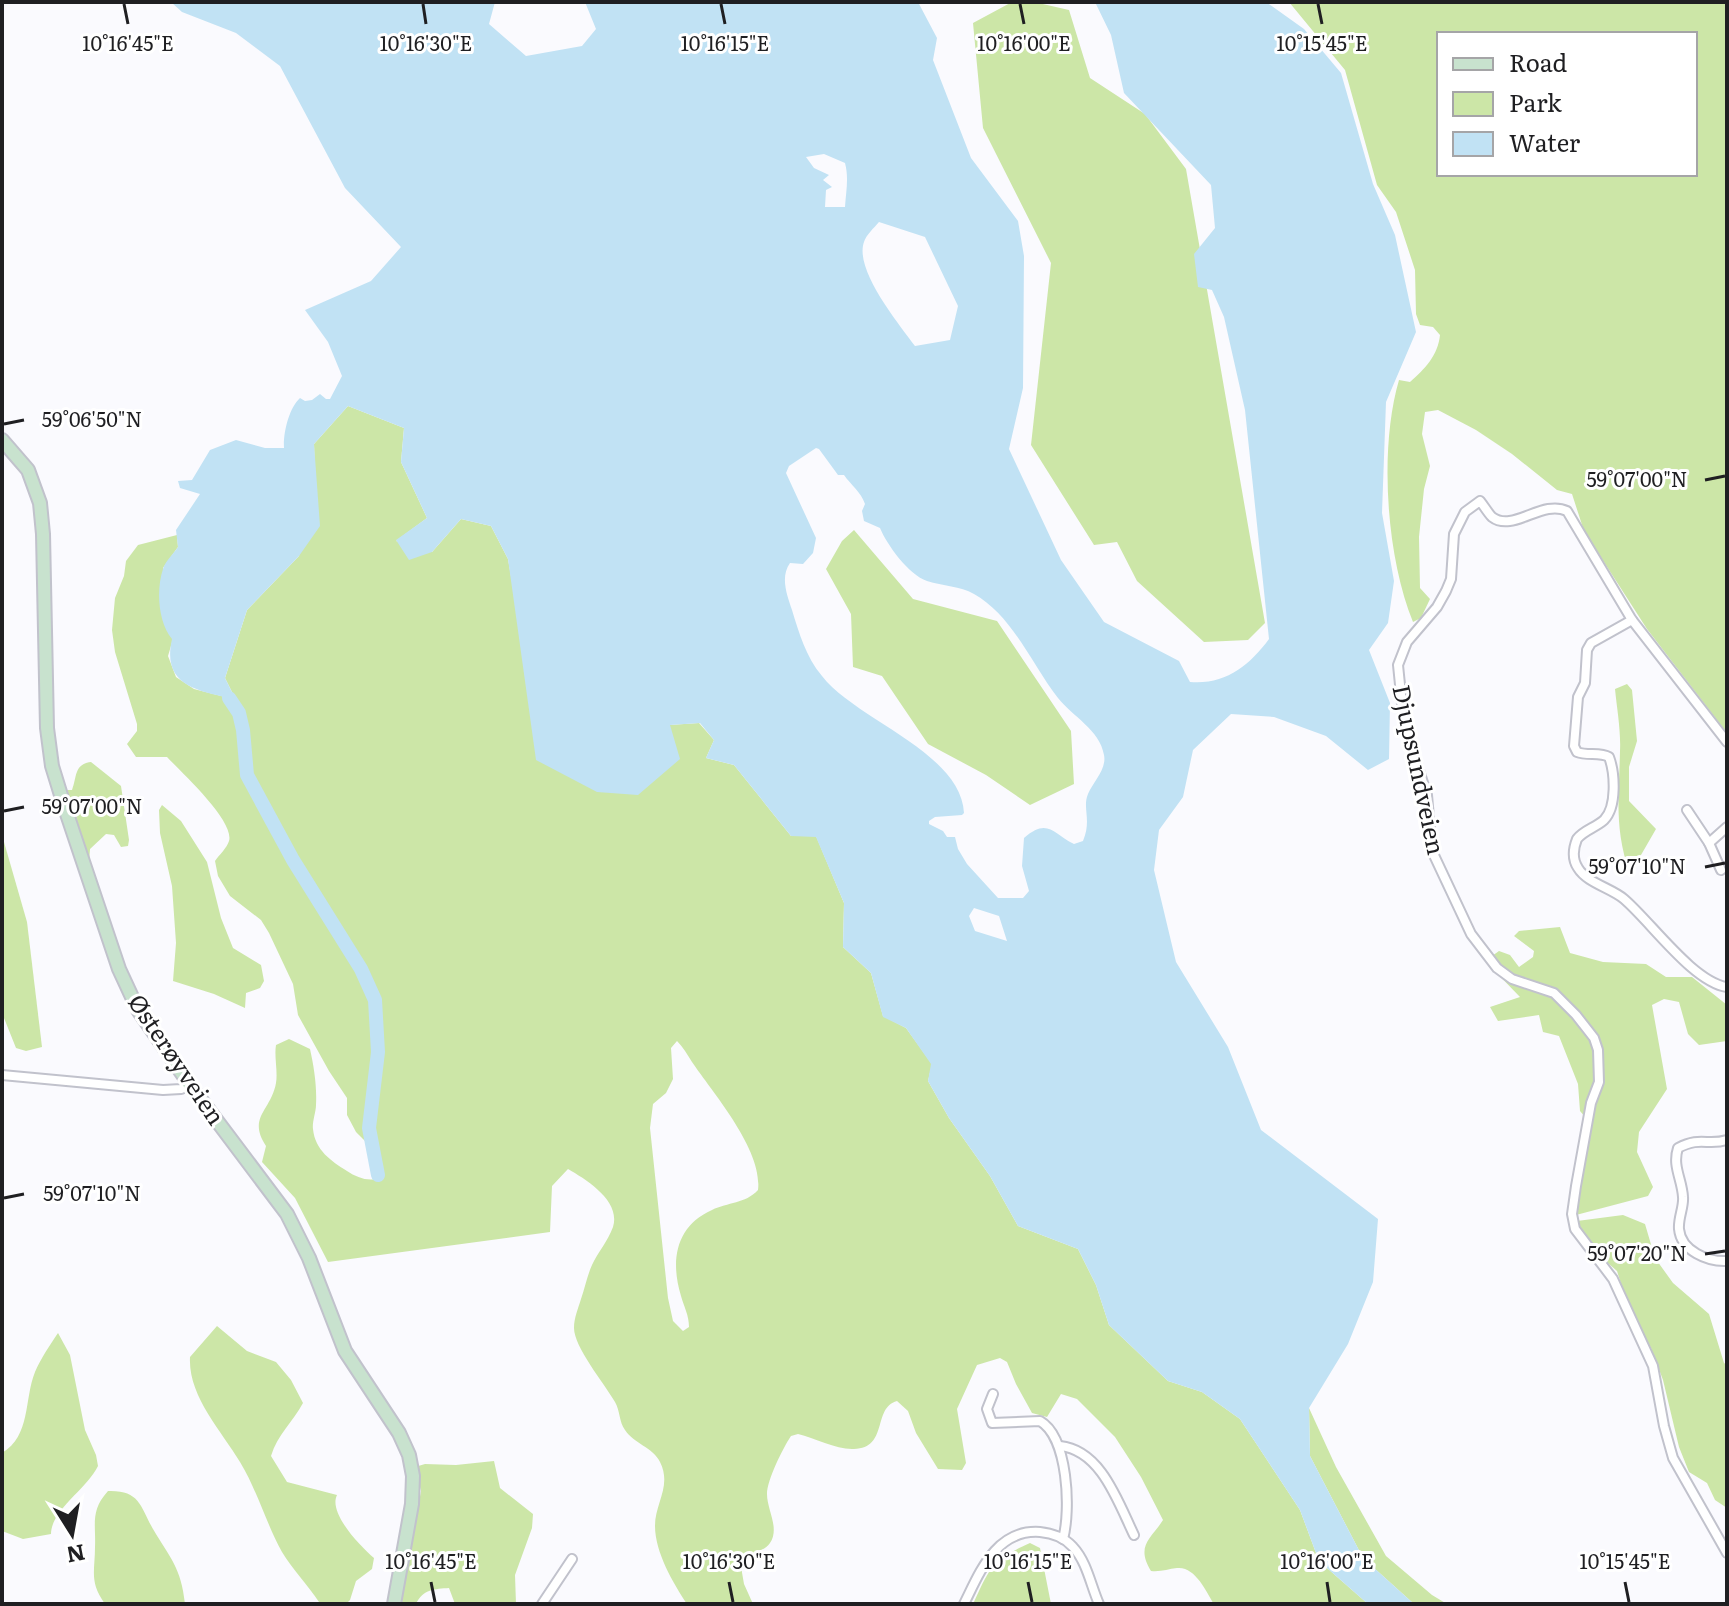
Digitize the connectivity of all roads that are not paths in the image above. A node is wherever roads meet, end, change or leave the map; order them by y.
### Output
1 (2, 440) edge
2 (1632, 620) junction
3 (1727, 742) edge
4 (1687, 810) dead end
5 (1725, 831) edge
6 (1709, 843) junction
7 (1721, 870) dead end
8 (1727, 987) edge
9 (2, 1075) edge
10 (190, 1085) junction
11 (1727, 1140) edge
12 (1727, 1261) edge
13 (993, 1394) dead end
14 (1060, 1446) junction
15 (1134, 1535) dead end
16 (1063, 1539) junction
17 (1727, 1553) edge
18 (572, 1559) dead end
19 (394, 1604) edge
20 (542, 1604) edge
21 (964, 1604) edge
22 (1099, 1604) edge

1 - 10 main road, Østerøyveien
2 - 3 street
2 - 8 street
2 - 17 street, Djupsundveien
4 - 6 street
5 - 6 street
6 - 7 street
9 - 10 street
10 - 19 main road, Østerøyveien
11 - 12 street
13 - 14 street
14 - 15 street
14 - 16 street
16 - 21 street
16 - 22 street
18 - 20 street

